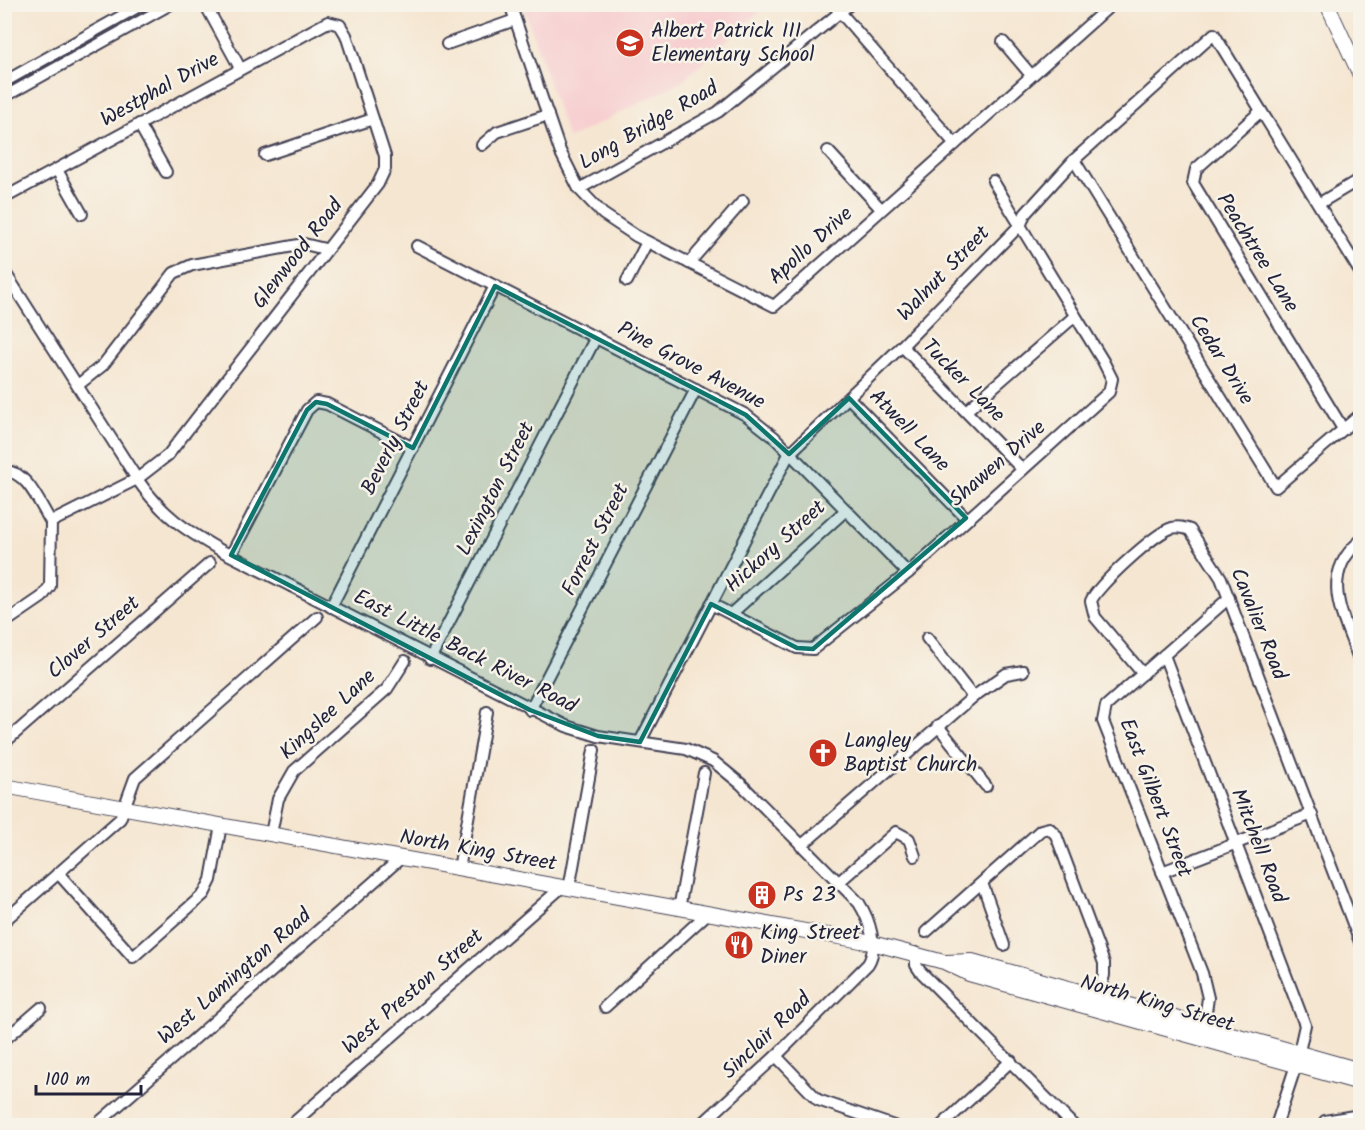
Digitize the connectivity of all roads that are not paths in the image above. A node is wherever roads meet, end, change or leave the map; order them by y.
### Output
1 (143, 4) edge
2 (171, 4) edge
3 (205, 4) edge
4 (510, 4) edge
5 (850, 4) edge
6 (1112, 4) edge
7 (1327, 4) edge
8 (837, 9) edge
9 (515, 20) junction
10 (336, 23) joint
11 (1003, 42) dead end
12 (447, 44) dead end
13 (240, 68) junction
14 (1031, 75) junction
15 (1360, 75) edge
16 (4, 82) edge
17 (4, 98) edge
18 (1261, 111) junction
19 (548, 115) junction
20 (373, 119) junction
21 (139, 124) junction
22 (955, 144) junction
23 (482, 145) dead end
24 (828, 151) dead end
25 (265, 155) dead end
26 (1074, 160) junction
27 (57, 170) junction
28 (166, 172) dead end
29 (1360, 179) edge
30 (993, 181) dead end
31 (579, 189) junction
32 (4, 198) edge
33 (743, 201) dead end
34 (1320, 203) junction
35 (881, 209) junction
36 (82, 214) dead end
37 (1021, 225) junction
38 (647, 242) junction
39 (417, 246) dead end
40 (325, 249) junction
41 (689, 263) junction
42 (4, 272) edge
43 (1360, 272) edge
44 (627, 281) dead end
45 (495, 286) junction
46 (1075, 316) junction
47 (596, 337) junction
48 (902, 346) junction
49 (78, 385) junction
50 (696, 389) junction
51 (849, 398) junction
52 (966, 411) junction
53 (1360, 415) edge
54 (1343, 429) junction
55 (413, 448) junction
56 (789, 454) junction
57 (1022, 469) junction
58 (4, 471) edge
59 (137, 478) junction
60 (846, 510) junction
61 (966, 518) junction
62 (51, 522) junction
63 (1360, 541) edge
64 (231, 555) junction
65 (210, 563) dead end
66 (908, 573) junction
67 (1230, 598) junction
68 (711, 604) junction
69 (331, 607) junction
70 (732, 613) junction
71 (316, 617) dead end
72 (4, 623) edge
73 (927, 638) dead end
74 (1164, 655) junction
75 (430, 659) junction
76 (405, 661) dead end
77 (1360, 662) edge
78 (1023, 671) dead end
79 (1143, 674) junction
80 (973, 698) junction
81 (530, 710) junction
82 (487, 712) dead end
83 (938, 726) junction
84 (640, 742) junction
85 (4, 743) edge
86 (594, 750) dead end
87 (705, 773) dead end
88 (4, 786) edge
89 (986, 786) dead end
90 (125, 807) junction
91 (1312, 814) junction
92 (221, 825) junction
93 (271, 834) junction
94 (1236, 843) junction
95 (801, 846) junction
96 (915, 856) dead end
97 (401, 858) junction
98 (459, 869) junction
99 (1162, 872) junction
100 (58, 873) junction
101 (838, 882) junction
102 (982, 883) junction
103 (566, 888) junction
104 (679, 909) junction
105 (708, 914) junction
106 (4, 921) edge
107 (926, 932) dead end
108 (1360, 942) edge
109 (872, 943) junction
110 (1004, 945) dead end
111 (916, 953) junction
112 (1097, 1003) junction
113 (604, 1007) dead end
114 (41, 1008) dead end
115 (1204, 1026) junction
116 (4, 1040) edge
117 (776, 1056) junction
118 (1298, 1059) junction
119 (1011, 1061) junction
120 (1360, 1070) edge
121 (1360, 1083) edge
122 (1360, 1115) edge
123 (1325, 1121) dead end
124 (95, 1125) edge
125 (290, 1125) edge
126 (700, 1125) edge
127 (894, 1125) edge
128 (941, 1125) edge
129 (1074, 1125) edge
130 (1276, 1125) edge

1 - 16 street
2 - 17 street
3 - 13 street
4 - 9 street, Apollo Drive
5 - 8 street, Long Bridge Road
6 - 14 street, Apollo Drive
7 - 15 main road
8 - 22 street
8 - 31 street, Long Bridge Road
9 - 12 street
9 - 19 street, Apollo Drive
10 - 13 street, Westphal Drive
10 - 20 street, Glenwood Road
11 - 14 street
13 - 21 street, Westphal Drive
14 - 22 street, Apollo Drive
18 - 26 street, Walnut Street
18 - 34 street, Walnut Street
18 - 54 street, Peachtree Lane
19 - 23 street
19 - 31 street, Apollo Drive
20 - 25 street
20 - 40 street, Glenwood Road
21 - 27 street, Westphal Drive
21 - 28 street
22 - 35 street, Apollo Drive
24 - 35 street
26 - 37 street, Walnut Street
26 - 54 street, Cedar Drive
27 - 32 street, Westphal Drive
27 - 36 street
29 - 34 street
30 - 37 street, Shawen Drive
31 - 38 street, Apollo Drive
33 - 41 street
34 - 43 street
35 - 41 street, Apollo Drive
37 - 46 street, Shawen Drive
37 - 48 street, Walnut Street
38 - 41 street, Apollo Drive
38 - 44 street
39 - 45 street, Pine Grove Avenue
40 - 49 street
40 - 59 street, Glenwood Road
42 - 49 street, East Little Back River Road
45 - 47 street, Pine Grove Avenue
45 - 55 street, Beverly Street
46 - 52 street
46 - 57 street, Shawen Drive
47 - 50 street, Pine Grove Avenue
47 - 75 street, Lexington Street
48 - 51 street, Walnut Street
48 - 52 street, Tucker Lane
49 - 59 street, East Little Back River Road
50 - 56 street, Pine Grove Avenue
50 - 81 street, Forrest Street
51 - 56 street, Walnut Street
51 - 61 street, Atwell Lane
52 - 57 street, Tucker Lane
53 - 54 street, Cedar Drive
55 - 64 street
55 - 69 street, Beverly Street
56 - 60 street, Pine Grove Avenue
56 - 68 street, Walnut Street
57 - 61 street, Shawen Drive
58 - 62 street
59 - 62 street, Glenwood Road
59 - 64 street, East Little Back River Road
60 - 66 street, Pine Grove Avenue
60 - 70 street, Hickory Street
61 - 66 street, Shawen Drive
62 - 72 street
63 - 77 street
64 - 69 street, East Little Back River Road
65 - 85 street, Clover Street
66 - 70 street, Shawen Drive
67 - 74 street, East Gilbert Street
67 - 79 street, Cavalier Road
67 - 91 street, Cavalier Road
68 - 70 street, Shawen Drive
68 - 84 street, Walnut Street
69 - 75 street, East Little Back River Road
71 - 90 street
73 - 80 street
74 - 79 street, East Gilbert Street
74 - 94 street, Mitchell Road
75 - 81 street, East Little Back River Road
76 - 93 street, Kingslee Lane
78 - 80 street
79 - 99 street, East Gilbert Street
80 - 83 street
81 - 84 street, East Little Back River Road
82 - 98 street
83 - 89 street
83 - 95 street
84 - 95 street, East Little Back River Road
86 - 103 street
87 - 104 street
88 - 90 main road, North King Street
90 - 92 main road, North King Street
90 - 100 street
91 - 94 street
91 - 108 street, Cavalier Road
92 - 93 main road, North King Street
92 - 100 street
93 - 97 main road, North King Street
94 - 99 street
94 - 118 street, Mitchell Road
95 - 101 street, East Little Back River Road
96 - 101 street
97 - 98 main road, North King Street
97 - 124 street, West Lamington Road
98 - 103 main road, North King Street
99 - 115 street, East Gilbert Street
100 - 106 street
101 - 109 street, East Little Back River Road
102 - 107 street
102 - 110 street
102 - 112 street
103 - 104 main road, North King Street
103 - 125 street, West Preston Street
104 - 105 main road, North King Street
105 - 109 main road, North King Street
105 - 113 street
109 - 111 main road, North King Street
109 - 117 street, Sinclair Road
111 - 112 main road, North King Street
111 - 119 street
112 - 115 main road, North King Street
112 - 118 main road, North King Street
114 - 116 street
115 - 118 main road, North King Street
117 - 126 street, Sinclair Road
117 - 127 street
118 - 120 main road, North King Street
118 - 121 main road, North King Street
118 - 130 street, Mitchell Road
119 - 128 street
119 - 129 street
122 - 123 street

